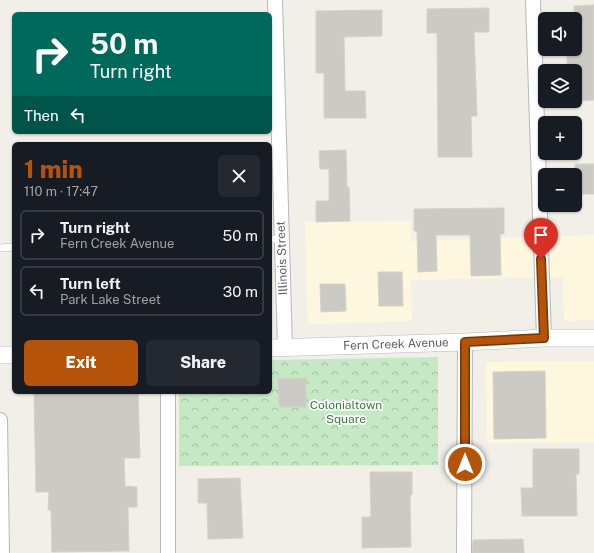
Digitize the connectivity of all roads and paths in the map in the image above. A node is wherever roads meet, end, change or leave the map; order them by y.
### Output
1 (275, 0) edge
2 (533, 0) edge
3 (276, 239) edge
4 (12, 247) edge
5 (0, 248) edge
6 (544, 338) junction
7 (594, 338) edge
8 (465, 342) junction
9 (277, 348) edge
10 (0, 355) edge
11 (12, 355) edge
12 (168, 394) edge
13 (0, 420) edge
14 (2, 553) edge
15 (168, 553) edge
16 (464, 553) edge

1 - 3 street, Illinois Street
2 - 6 street
3 - 9 street, Illinois Street
4 - 5 lane
6 - 7 street, Fern Creek Avenue
6 - 8 street, Fern Creek Avenue
8 - 9 street, Fern Creek Avenue
8 - 16 street
10 - 11 street
12 - 15 street
13 - 14 street

